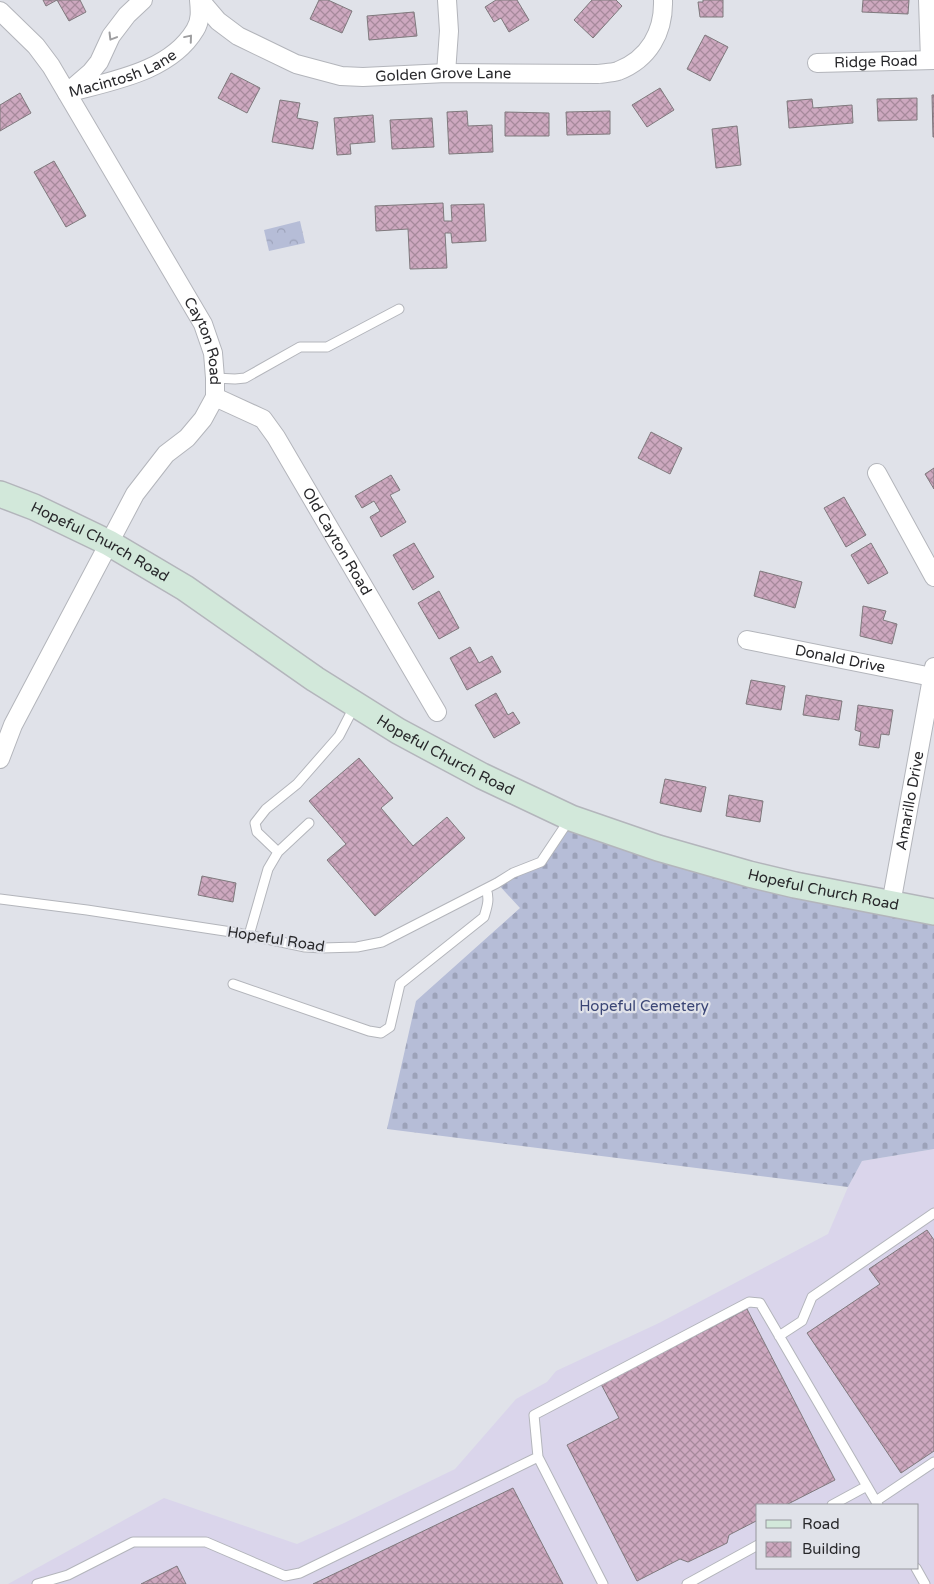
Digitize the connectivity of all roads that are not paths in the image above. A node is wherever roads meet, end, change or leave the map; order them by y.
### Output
1 (143, 0) edge
2 (200, 0) edge
3 (447, 0) edge
4 (663, 0) edge
5 (928, 0) edge
6 (0, 10) edge
7 (932, 60) edge
8 (817, 63) dead end
9 (446, 73) junction
10 (67, 93) junction
11 (399, 309) dead end
12 (215, 378) junction
13 (214, 397) junction
14 (877, 473) dead end
15 (0, 494) edge
16 (109, 543) junction
17 (934, 577) edge
18 (747, 640) dead end
19 (933, 672) edge
20 (355, 705) junction
21 (437, 712) dead end
22 (6, 728) edge
23 (0, 759) edge
24 (571, 818) junction
25 (309, 823) dead end
26 (278, 852) junction
27 (486, 888) junction
28 (0, 899) edge
29 (892, 904) junction
30 (934, 912) edge
31 (249, 936) junction
32 (233, 984) dead end
33 (934, 1213) edge
34 (779, 1336) junction
35 (538, 1457) junction
36 (934, 1462) edge
37 (866, 1486) junction
38 (877, 1503) edge
39 (834, 1504) edge
40 (756, 1546) edge
41 (917, 1569) edge
42 (38, 1584) edge
43 (602, 1584) edge
44 (686, 1584) edge
45 (925, 1584) edge

1 -> 10 street, Macintosh Lane
2 - 9 street, Golden Grove Lane
10 -> 2 street, Macintosh Lane
3 - 9 street
4 - 9 street, Golden Grove Lane
5 - 7 street
6 - 10 street, Cayton Road
7 - 8 street, Ridge Road
10 - 12 street, Cayton Road
11 - 12 lane
12 - 13 street, Cayton Road
13 - 16 street, Cayton Road
13 - 21 street, Old Cayton Road
14 - 17 street
15 - 16 main road, Hopeful Church Road
16 - 20 main road, Hopeful Church Road
16 - 22 street, Cayton Road
18 - 19 street, Donald Drive
19 - 29 street, Amarillo Drive
20 - 24 main road, Hopeful Church Road
20 - 26 lane
22 - 23 street, Cayton Road
24 - 27 lane, Hopeful Road
24 - 29 main road, Hopeful Church Road
25 - 26 lane
26 - 31 lane
27 - 31 lane, Hopeful Road
27 - 32 lane
28 - 31 lane, Hopeful Road
29 - 30 main road, Hopeful Church Road
33 - 34 lane
34 - 35 lane
34 - 37 lane
35 - 42 lane
35 - 43 lane
36 - 38 lane
37 - 38 lane
37 - 39 lane
40 - 44 lane
41 - 45 lane

